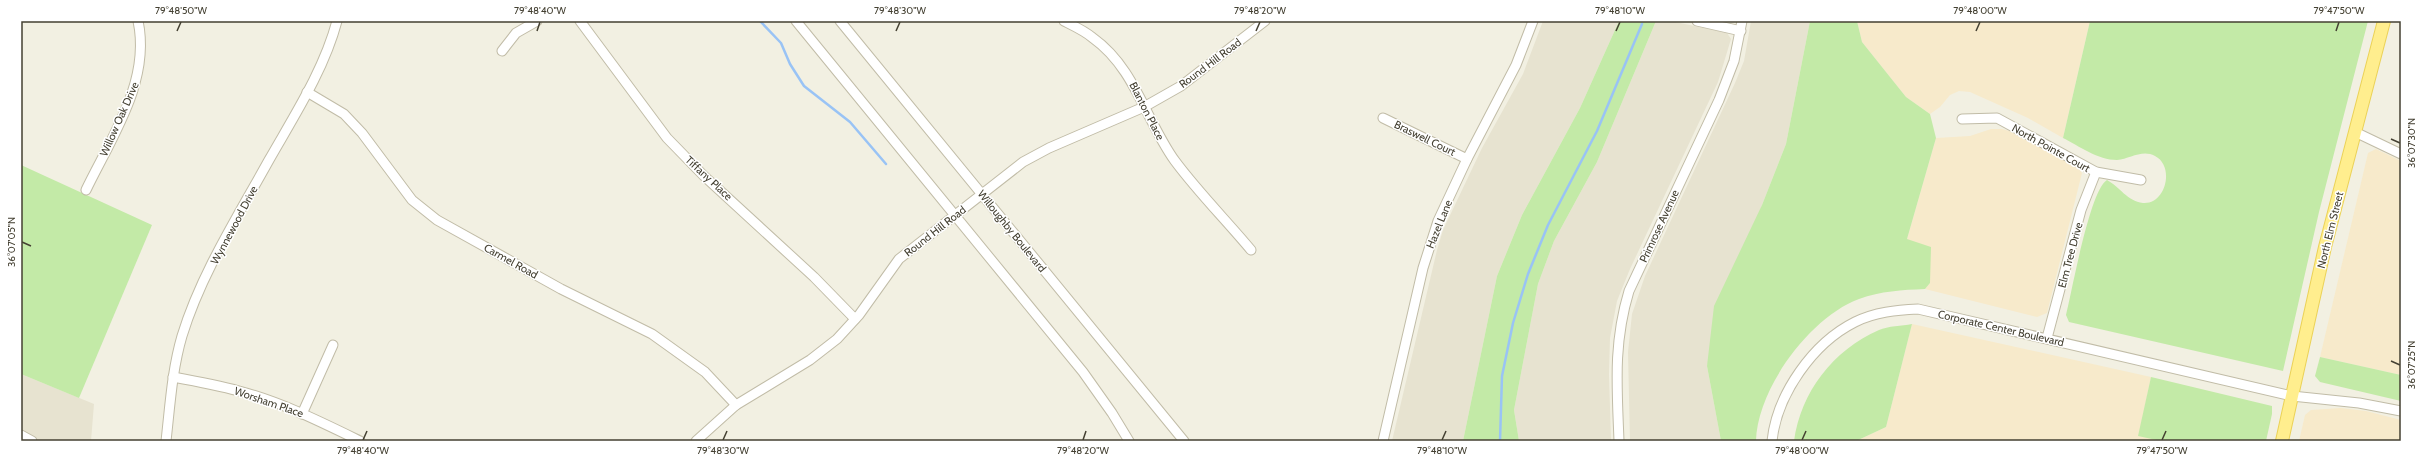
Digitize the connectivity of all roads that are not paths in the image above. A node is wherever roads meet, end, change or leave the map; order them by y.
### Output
1 (138, 21) edge
2 (337, 21) edge
3 (537, 21) edge
4 (580, 21) edge
5 (796, 21) edge
6 (840, 21) edge
7 (1064, 21) edge
8 (1264, 21) edge
9 (1533, 21) edge
10 (1697, 21) edge
11 (1742, 21) edge
12 (2384, 21) edge
13 (1741, 31) junction
14 (502, 51) dead end
15 (307, 92) junction
16 (1144, 107) junction
17 (1383, 118) dead end
18 (1962, 119) dead end
19 (2355, 132) junction
20 (2401, 154) edge
21 (1467, 159) junction
22 (2096, 172) junction
23 (2141, 180) dead end
24 (86, 190) dead end
25 (982, 194) junction
26 (954, 215) junction
27 (1251, 250) dead end
28 (855, 319) junction
29 (2048, 338) junction
30 (333, 345) dead end
31 (173, 377) junction
32 (2292, 396) junction
33 (736, 405) junction
34 (2401, 411) edge
35 (302, 414) junction
36 (21, 435) edge
37 (32, 441) edge
38 (166, 441) edge
39 (360, 441) edge
40 (696, 441) edge
41 (1129, 441) edge
42 (1184, 441) edge
43 (1383, 441) edge
44 (1619, 441) edge
45 (1772, 441) edge
46 (2282, 441) edge

1 - 24 street, Willow Oak Drive
2 - 15 street, Wynnewood Drive
3 - 14 street
4 - 28 street, Tiffany Place
5 - 26 street
6 - 25 street, Willoughby Boulevard
7 - 16 street, Blanton Place
8 - 16 street, Round Hill Road
9 - 21 street, Hazel Lane
10 - 13 street
11 - 13 street, Primrose Avenue
12 - 19 main road, North Elm Street
13 - 44 street, Primrose Avenue
15 - 31 street, Wynnewood Drive
15 - 33 street, Carmel Road
16 - 25 street, Round Hill Road
16 - 27 street, Blanton Place
17 - 21 street, Braswell Court
18 - 22 street, North Pointe Court
19 - 20 street
19 - 32 main road, North Elm Street
21 - 43 street, Hazel Lane
22 - 23 street, North Pointe Court
22 - 29 street, Elm Tree Drive
25 - 26 street, Round Hill Road
25 - 42 street, Willoughby Boulevard
26 - 28 street, Round Hill Road
26 - 41 street
28 - 33 street, Round Hill Road
29 - 32 street, Corporate Center Boulevard
29 - 45 street, Corporate Center Boulevard
30 - 35 street
31 - 35 street, Worsham Place
31 - 38 street, Wynnewood Drive
32 - 34 street, Corporate Center Boulevard
32 - 46 main road, North Elm Street
33 - 40 street, Round Hill Road
35 - 39 street, Worsham Place
36 - 37 street

